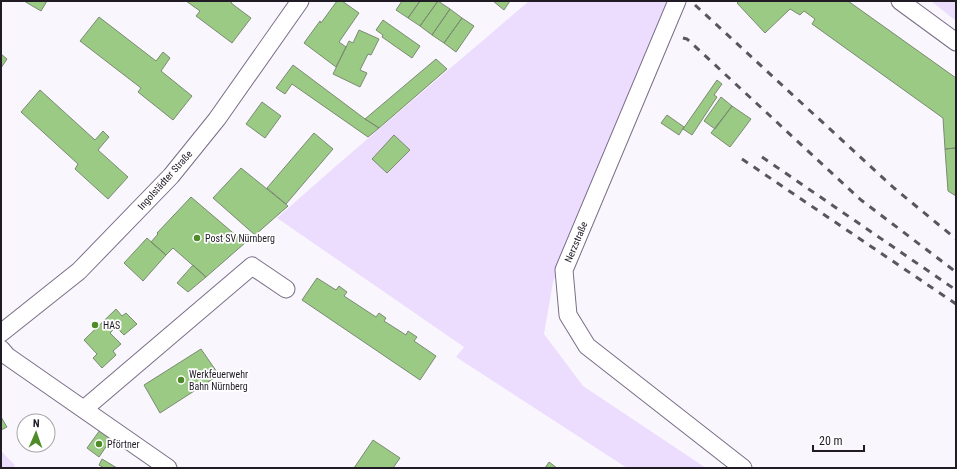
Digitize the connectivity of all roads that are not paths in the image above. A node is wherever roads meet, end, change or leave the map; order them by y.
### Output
1 (300, 1) edge
2 (677, 1) edge
3 (900, 1) edge
4 (956, 42) edge
5 (286, 289) dead end
6 (1, 333) edge
7 (1, 349) edge
8 (84, 409) junction
9 (168, 468) edge
10 (743, 468) edge

1 - 6 street, Ingolstädter Straße
2 - 10 street, Nerzstraße
3 - 4 street
5 - 8 street
7 - 8 street
8 - 9 street

